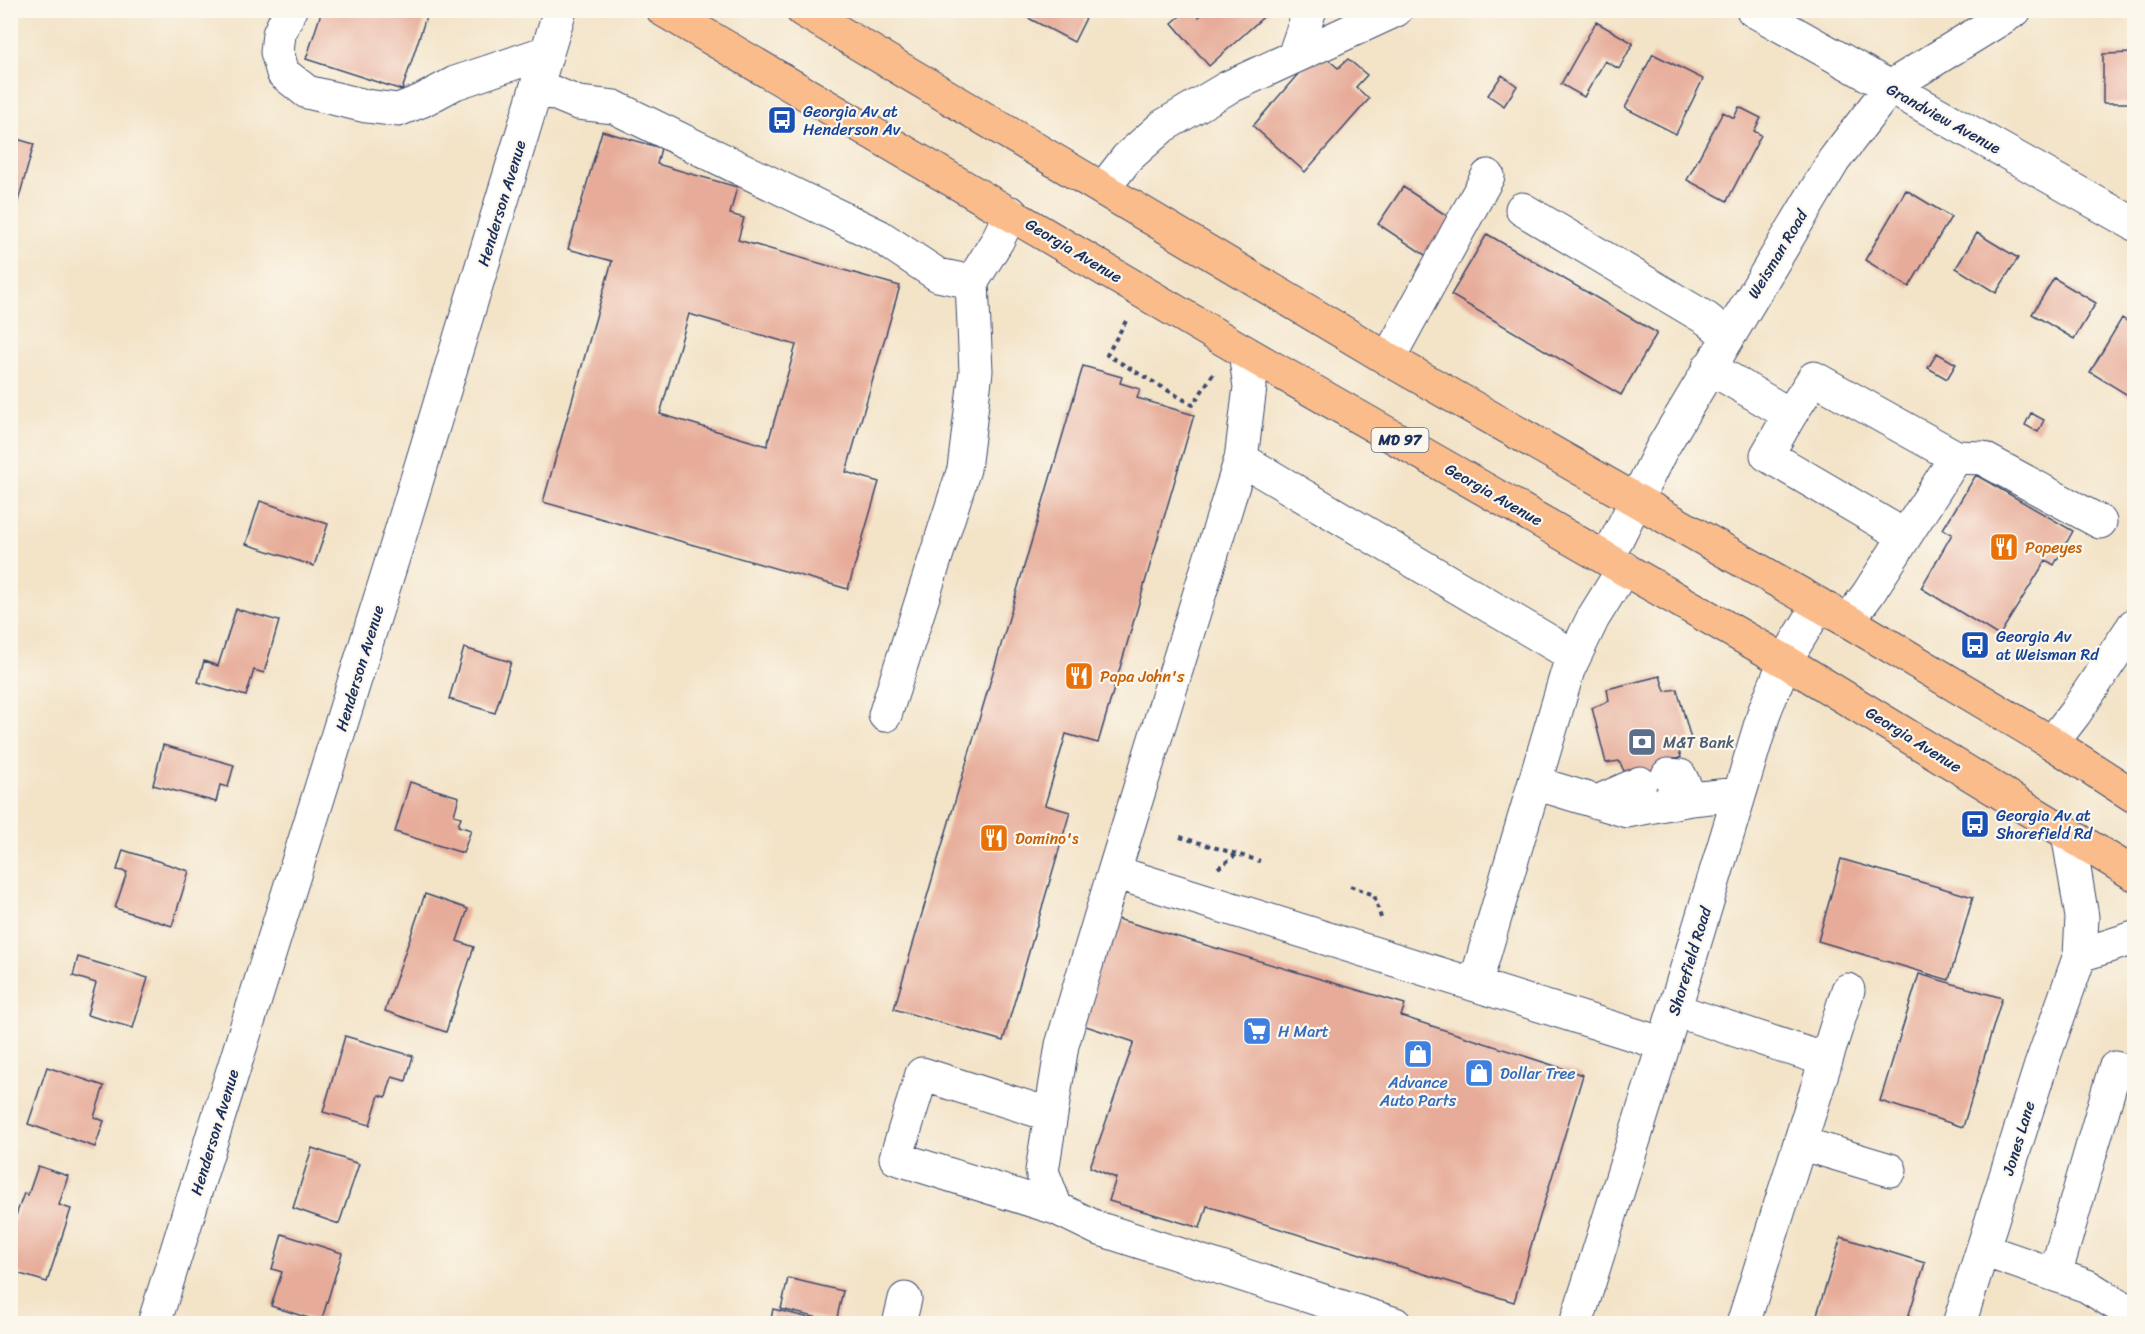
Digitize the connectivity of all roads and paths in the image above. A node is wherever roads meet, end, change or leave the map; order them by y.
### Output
1 (290, 10) edge
2 (560, 10) edge
3 (663, 10) edge
4 (802, 10) edge
5 (1310, 10) edge
6 (1396, 10) edge
7 (1753, 10) edge
8 (2016, 10) edge
9 (547, 52) junction
10 (1294, 56) junction
11 (537, 86) junction
12 (1890, 87) junction
13 (1488, 176) dead end
14 (1103, 189) junction
15 (1522, 209) dead end
16 (1011, 213) junction
17 (2134, 224) edge
18 (972, 282) junction
19 (1130, 315) dead end
20 (1728, 336) junction
21 (1245, 351) junction
22 (1388, 359) junction
23 (1709, 367) junction
24 (1206, 385) dead end
25 (1791, 415) junction
26 (1956, 457) junction
27 (1241, 459) junction
28 (1636, 500) junction
29 (2100, 522) dead end
30 (1905, 536) junction
31 (1615, 564) junction
32 (1819, 605) junction
33 (1848, 621) junction
34 (2134, 625) edge
35 (1574, 656) junction
36 (1785, 661) junction
37 (885, 715) dead end
38 (2052, 743) junction
39 (1534, 783) junction
40 (1739, 794) junction
41 (2134, 796) edge
42 (1691, 799) junction
43 (1598, 802) junction
44 (2067, 833) junction
45 (1180, 837) dead end
46 (1260, 861) dead end
47 (1114, 872) junction
48 (2134, 874) edge
49 (2134, 938) edge
50 (2080, 955) junction
51 (1475, 985) junction
52 (1848, 990) dead end
53 (1675, 1010) junction
54 (1664, 1044) junction
55 (1826, 1060) junction
56 (2134, 1074) edge
57 (1051, 1114) junction
58 (1800, 1143) junction
59 (1890, 1170) dead end
60 (1056, 1208) junction
61 (1983, 1250) junction
62 (2055, 1275) junction
63 (2134, 1315) edge
64 (154, 1323) edge
65 (1395, 1323) edge
66 (1576, 1323) edge
67 (1743, 1323) edge
68 (1959, 1323) edge

1 - 9 street
2 - 9 street, Henderson Avenue
3 - 16 main road, Georgia Avenue / MD 97
4 - 14 main road
5 - 10 street
6 - 10 street
7 - 12 street, Grandview Avenue
8 - 12 street, Weisman Road
9 - 11 street, Henderson Avenue
10 - 14 street
11 - 18 street
11 - 64 street, Henderson Avenue
12 - 17 street, Grandview Avenue
12 - 20 street, Weisman Road
13 - 22 street
14 - 22 main road
15 - 20 street
16 - 18 street
16 - 21 main road, Georgia Avenue / MD 97
18 - 37 street
19 - 24 path
20 - 23 street, Weisman Road
21 - 27 street
21 - 31 main road, Georgia Avenue / MD 97
22 - 28 main road
23 - 25 street
23 - 28 street, Weisman Road
25 - 26 street
25 - 30 street
26 - 29 street
26 - 30 street
27 - 35 street
27 - 47 street
28 - 31 street, Weisman Road
28 - 32 main road
30 - 33 street
31 - 35 street, Weisman Road
31 - 36 main road, Georgia Avenue / MD 97
32 - 33 main road
32 - 36 street, Shorefield Road
33 - 38 main road
34 - 38 street
35 - 39 street, Weisman Road
36 - 40 street, Shorefield Road
36 - 44 main road, Georgia Avenue / MD 97
38 - 41 main road
39 - 43 street
39 - 51 street, Weisman Road
40 - 42 street
40 - 53 street, Shorefield Road
42 - 43 street
42 - 43 street
44 - 48 main road, Georgia Avenue / MD 97
44 - 50 street, Jones Lane
45 - 46 path
47 - 51 street
47 - 57 street
49 - 50 street
50 - 61 street, Jones Lane
51 - 54 street
52 - 55 street
53 - 54 street, Shorefield Road
53 - 55 street
54 - 66 street, Shorefield Road
55 - 58 street
56 - 62 street
57 - 60 street
57 - 60 street
58 - 59 street
58 - 67 street
60 - 65 street
61 - 62 street
61 - 68 street, Jones Lane
62 - 63 street

